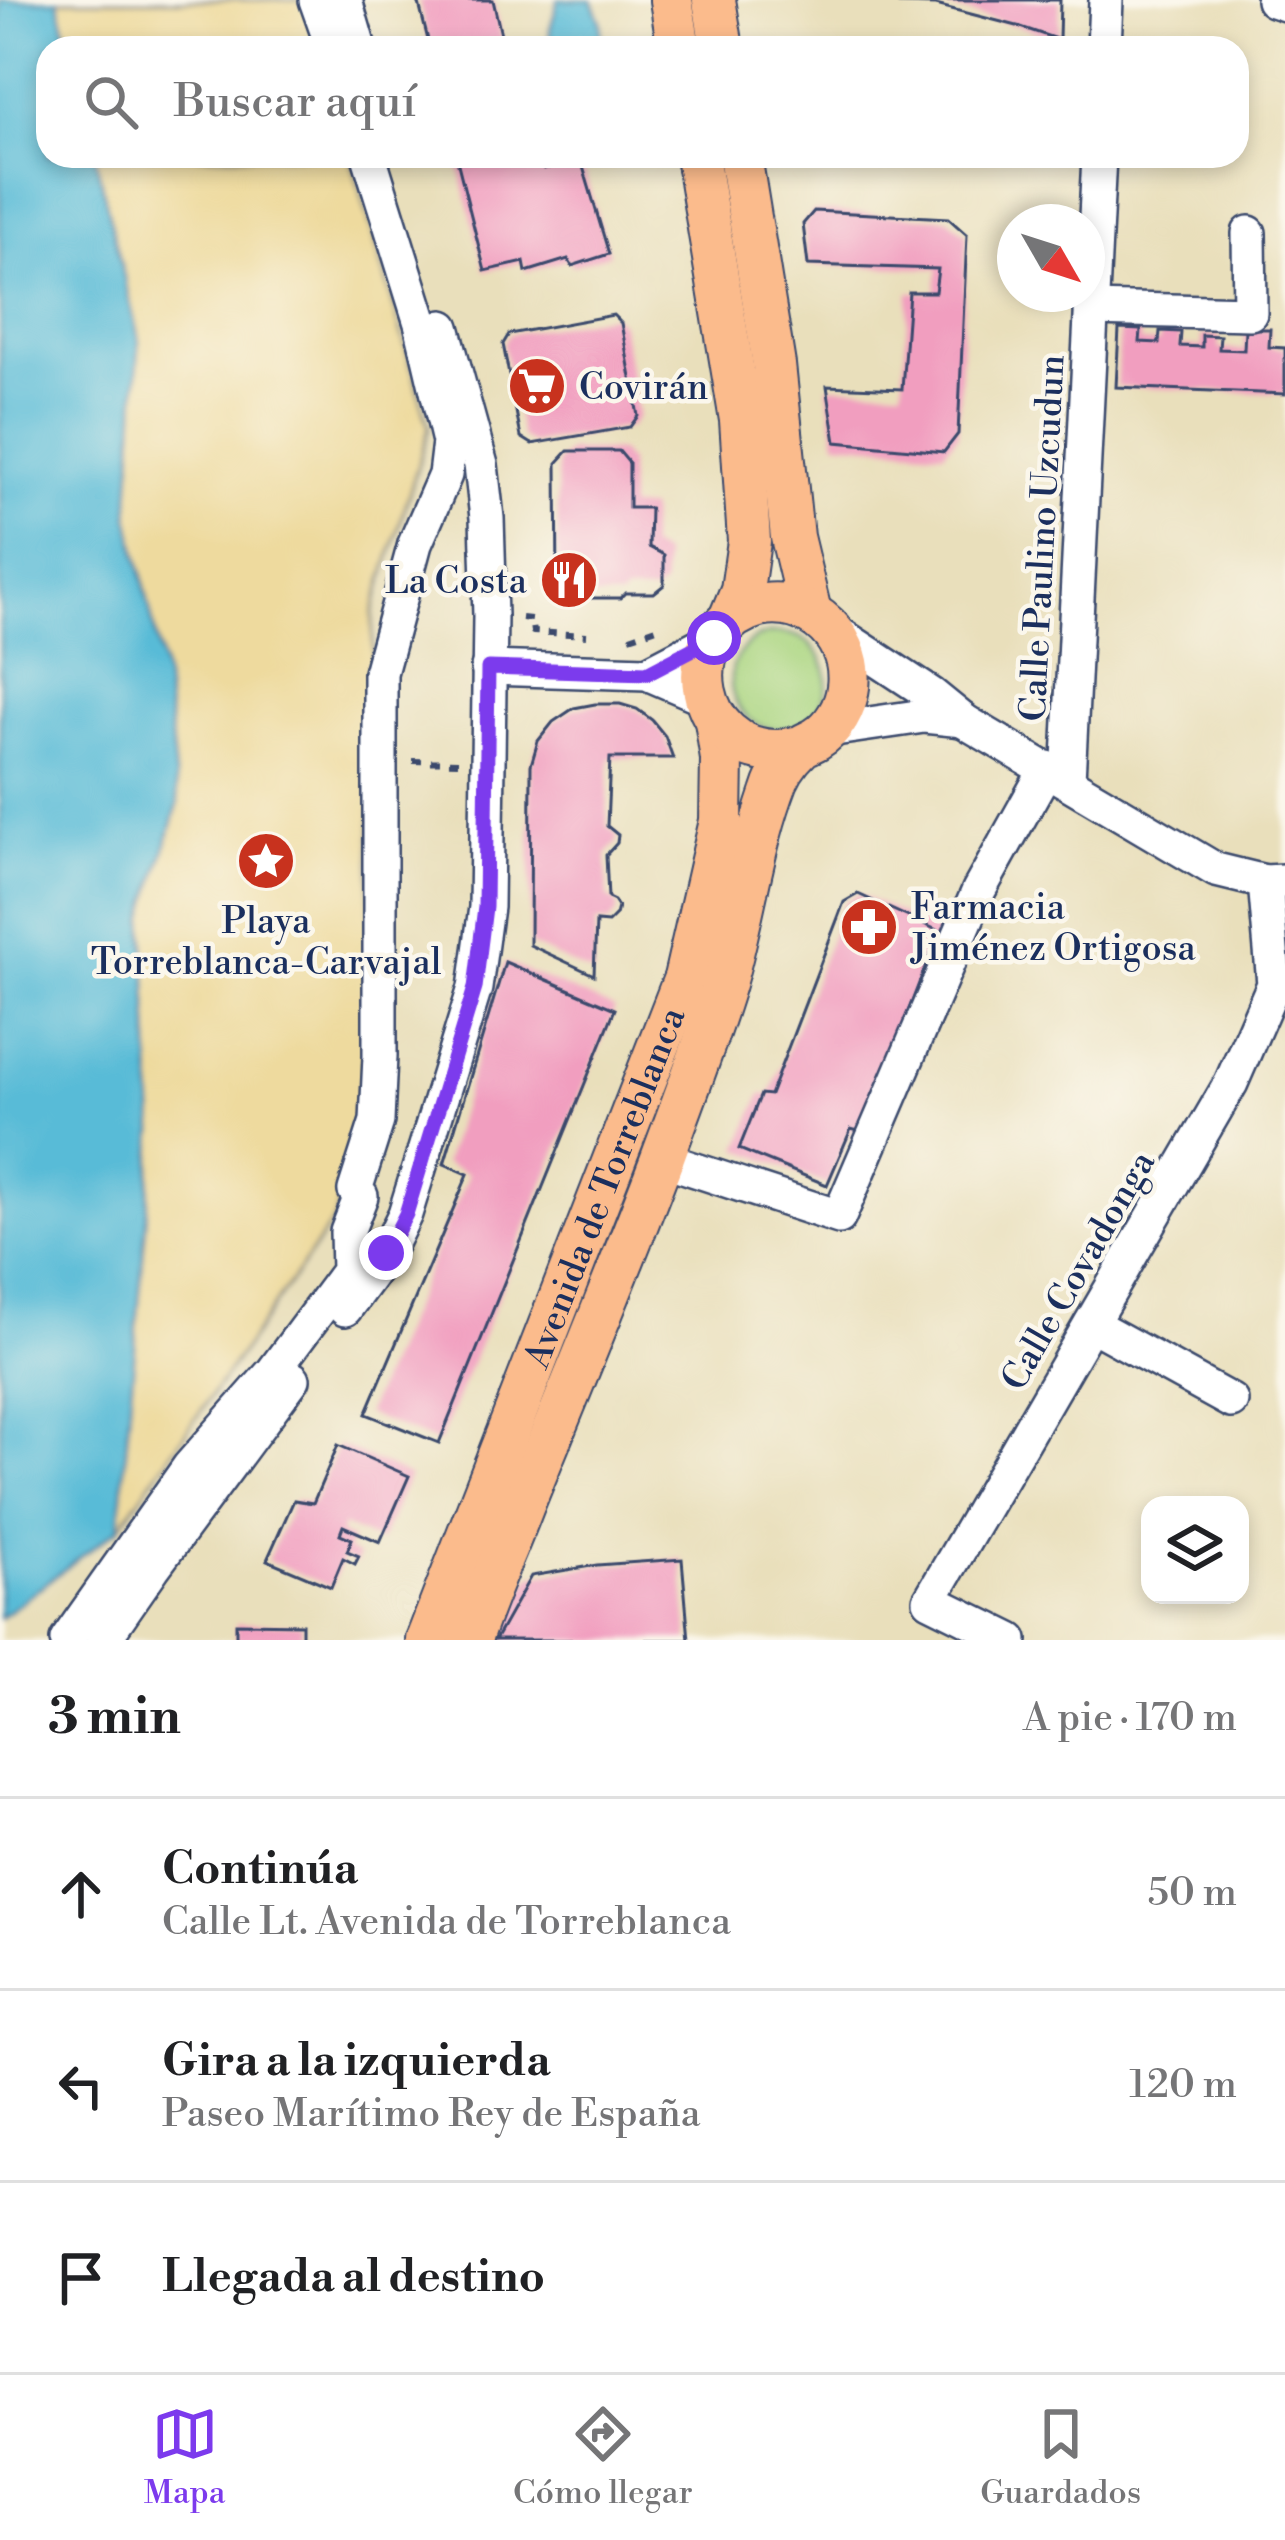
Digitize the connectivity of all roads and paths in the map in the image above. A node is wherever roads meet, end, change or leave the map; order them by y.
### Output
1 (316, 0) edge
2 (345, 0) edge
3 (671, 0) edge
4 (714, 0) edge
5 (1106, 0) edge
6 (1273, 0) edge
7 (1285, 4) edge
8 (329, 36) edge
9 (356, 36) edge
10 (677, 36) edge
11 (720, 36) edge
12 (1104, 36) edge
13 (373, 168) edge
14 (396, 168) edge
15 (699, 168) edge
16 (742, 168) edge
17 (1098, 168) edge
18 (1097, 204) edge
19 (1249, 233) dead end
20 (1105, 310) edge
21 (1091, 312) edge
22 (490, 616) junction
23 (822, 621) junction
24 (667, 624) dead end
25 (722, 629) junction
26 (588, 635) dead end
27 (610, 636) dead end
28 (488, 668) junction
29 (647, 673) junction
30 (710, 710) junction
31 (964, 721) junction
32 (815, 738) junction
33 (380, 761) junction
34 (489, 762) junction
35 (1058, 774) junction
36 (1275, 882) edge
37 (662, 1159) junction
38 (1091, 1324) junction
39 (1231, 1401) dead end
40 (67, 1640) edge
41 (104, 1640) edge
42 (427, 1640) edge
43 (470, 1640) edge
44 (1012, 1640) edge

1 - 8 street
2 - 9 street
3 - 10 main road
4 - 11 main road
5 - 12 street
6 - 7 street
13 - 33 street
14 - 22 street
15 - 25 main road
16 - 23 main road
17 - 18 street, Calle Paulino Uzcudun
19 - 20 street
21 - 35 street, Calle Paulino Uzcudun
22 - 26 path
22 - 28 street
23 - 25 main road
23 - 31 street
23 - 32 main road
24 - 27 path
25 - 29 street
25 - 30 main road
28 - 29 street
28 - 34 street
29 - 30 street
30 - 32 main road
30 - 42 main road, Avenida de Torreblanca
31 - 32 street
31 - 35 street
32 - 37 main road, Avenida de Torreblanca
33 - 34 path
33 - 40 street
34 - 41 street
35 - 36 street
35 - 37 street
36 - 38 street, Calle Covadonga
37 - 43 main road, Avenida de Torreblanca
38 - 39 street
38 - 44 street, Calle Covadonga

